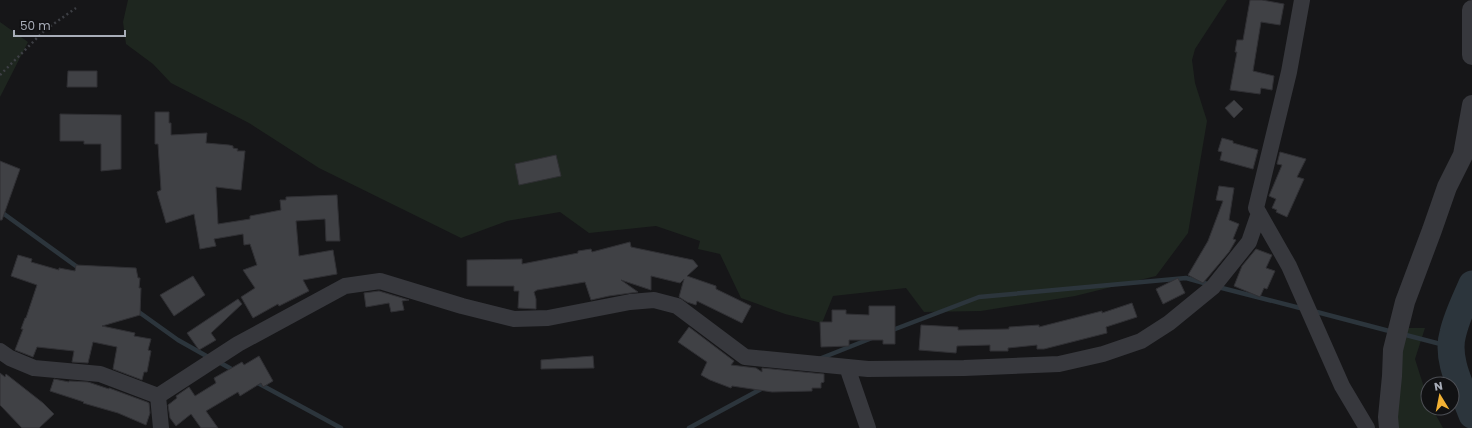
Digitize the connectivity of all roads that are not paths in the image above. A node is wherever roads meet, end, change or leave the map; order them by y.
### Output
1 (1302, 0) edge
2 (1472, 10) edge
3 (1472, 55) edge
4 (1472, 105) edge
5 (1259, 213) junction
6 (0, 351) edge
7 (847, 367) junction
8 (158, 396) junction
9 (161, 428) edge
10 (868, 428) edge
11 (1367, 428) edge
12 (1389, 428) edge

1 - 5 street
2 - 3 street
4 - 12 street
5 - 7 street
5 - 11 street
6 - 8 street
7 - 8 street
7 - 10 street
8 - 9 street

